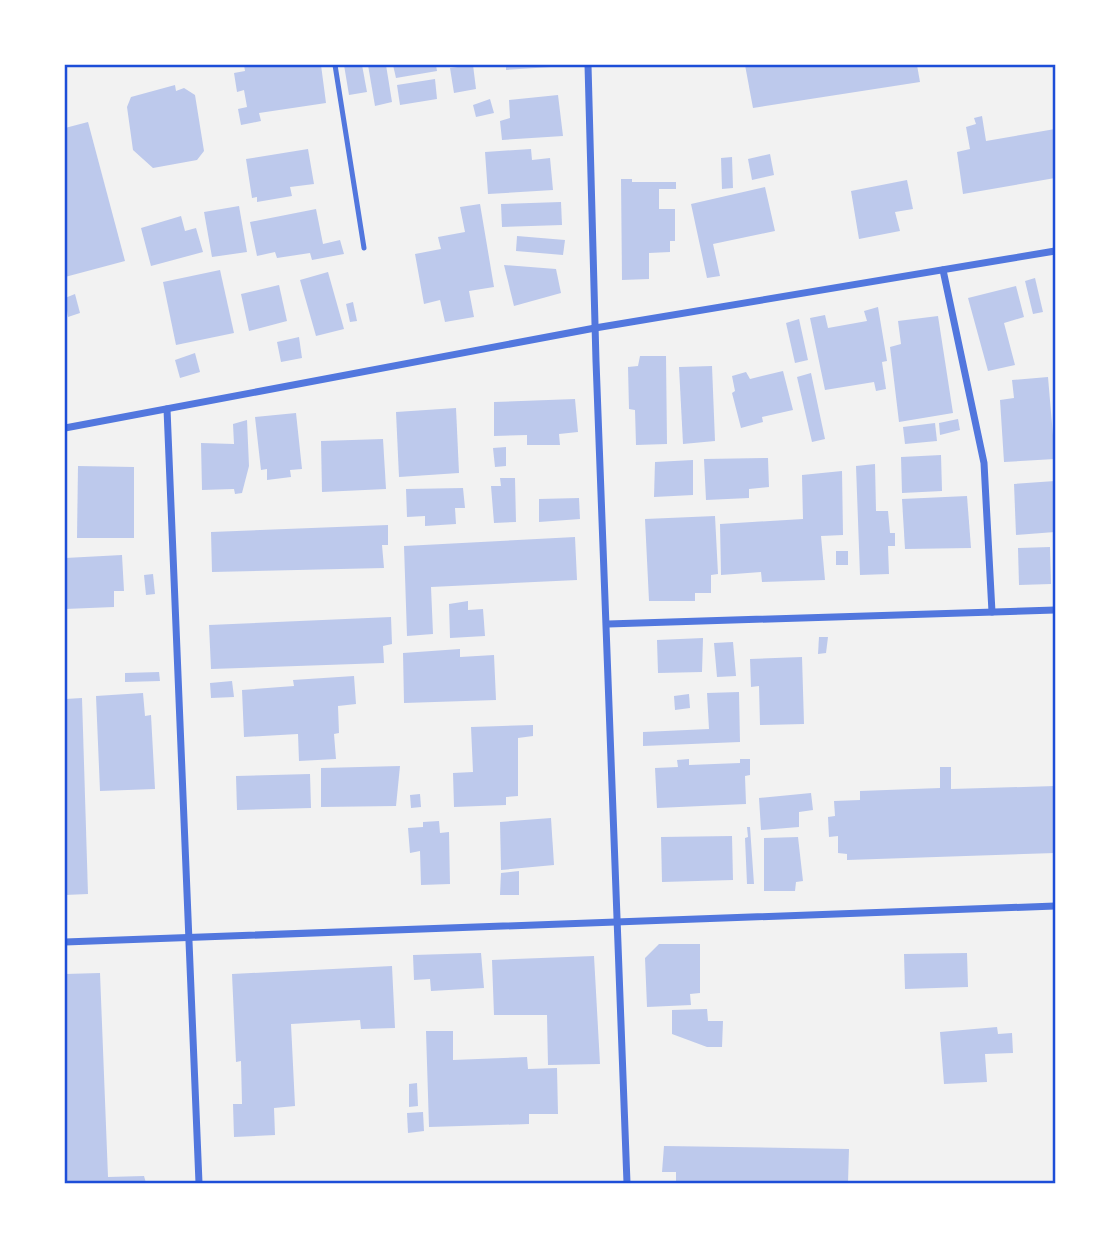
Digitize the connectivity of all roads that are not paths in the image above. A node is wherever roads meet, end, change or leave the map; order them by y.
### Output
1 (335, 65) edge
2 (588, 65) edge
3 (364, 248) dead end
4 (1055, 251) edge
5 (943, 270) junction
6 (595, 328) junction
7 (167, 409) junction
8 (65, 428) edge
9 (1055, 610) edge
10 (992, 612) junction
11 (608, 624) junction
12 (1055, 906) edge
13 (618, 923) junction
14 (189, 940) junction
15 (65, 942) edge
16 (199, 1183) edge
17 (627, 1183) edge

1 - 3 lane
2 - 6 street
4 - 5 street
5 - 6 street
5 - 10 street
6 - 7 street
6 - 11 street
7 - 8 street
7 - 14 street
9 - 10 street
10 - 11 street
11 - 13 street
12 - 13 street
13 - 14 street
13 - 17 street
14 - 15 street
14 - 16 street

